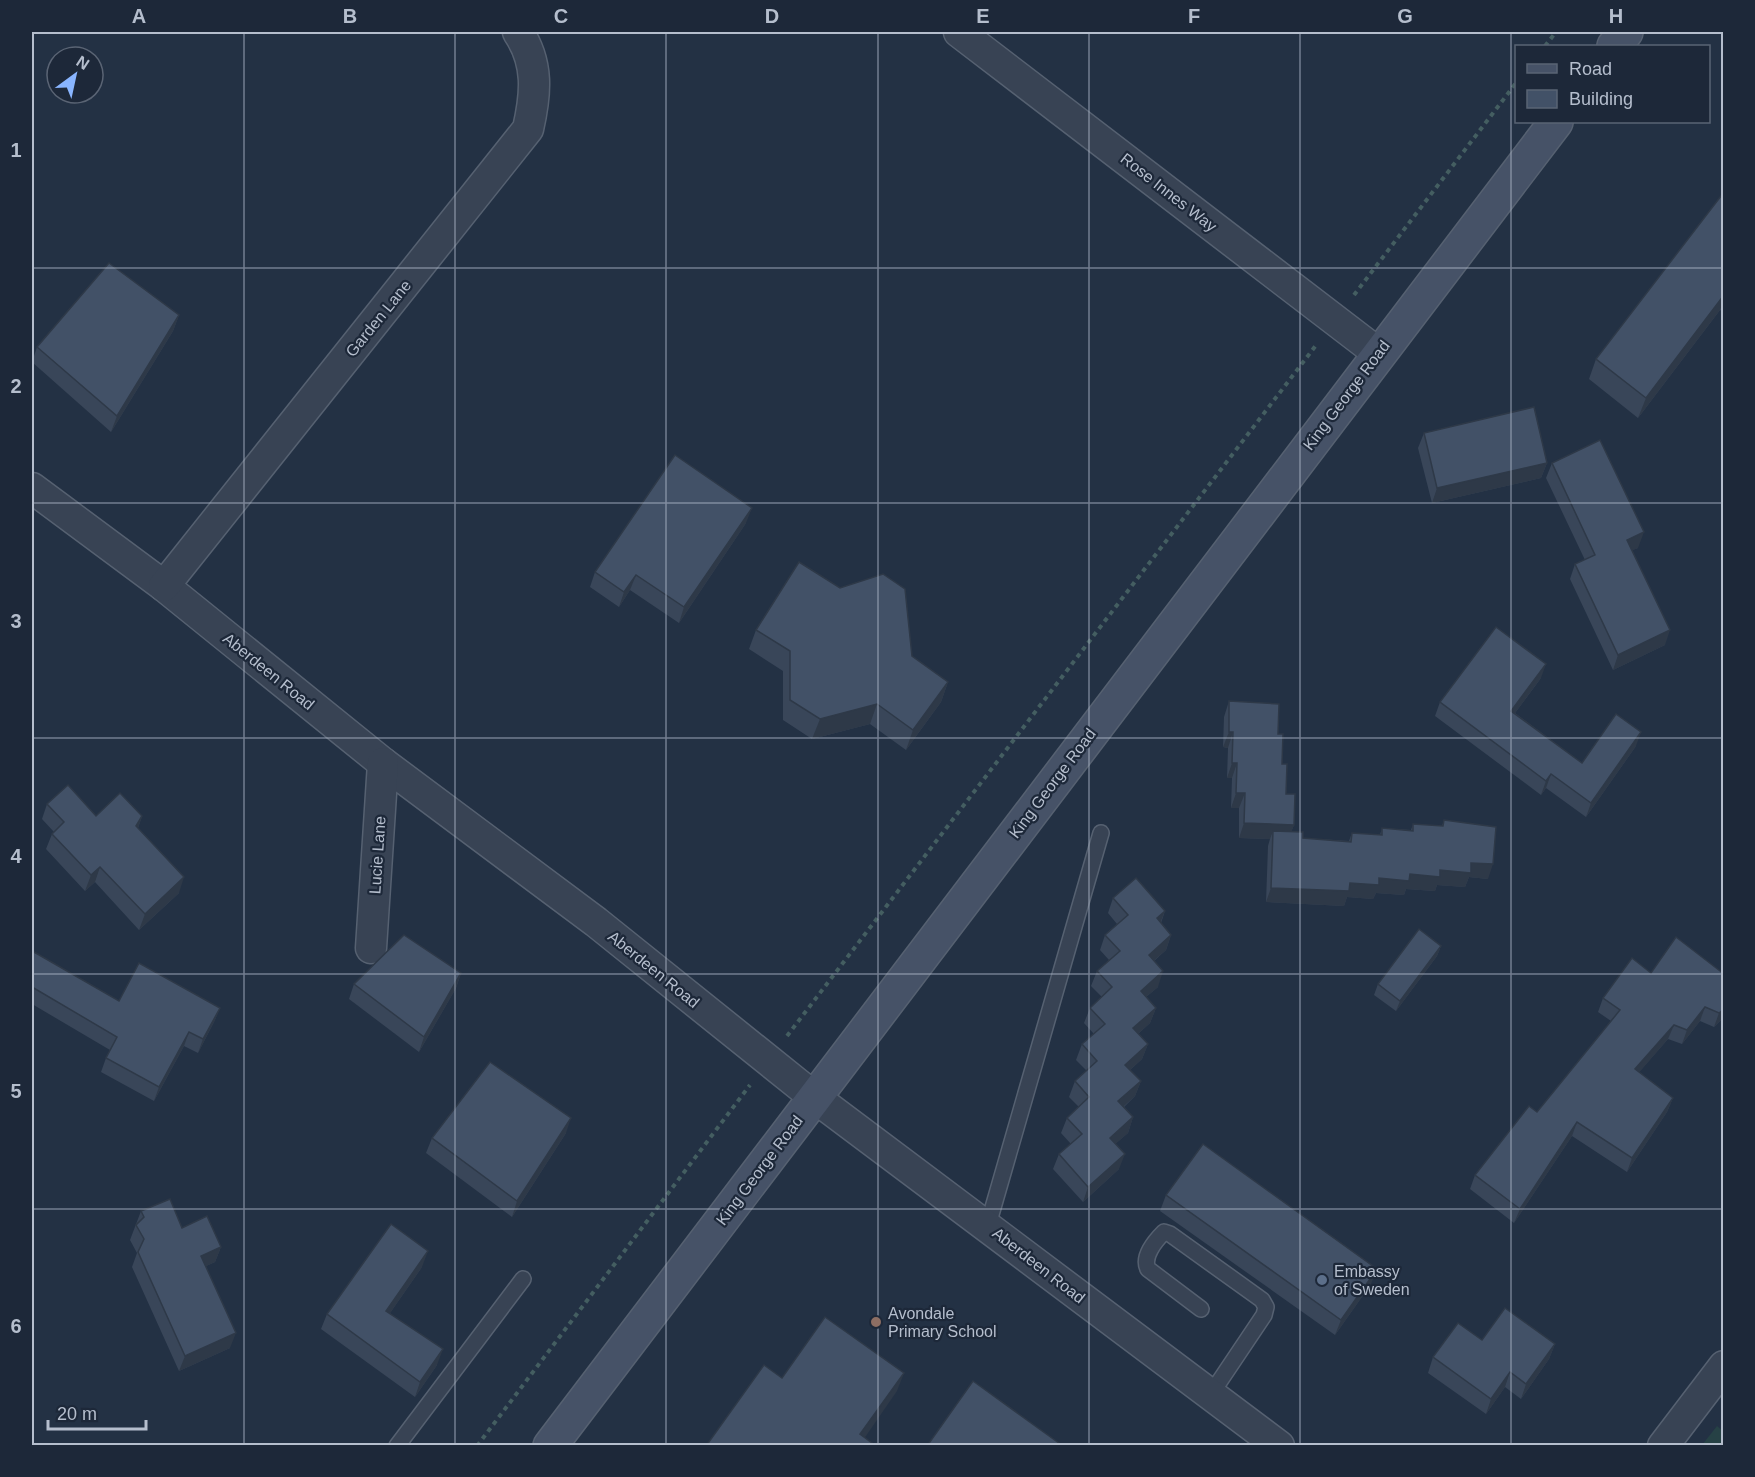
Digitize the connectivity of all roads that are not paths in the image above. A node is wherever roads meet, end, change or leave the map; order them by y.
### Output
1 (518, 32) edge
2 (959, 32) edge
3 (1626, 32) edge
4 (1615, 45) edge
5 (1555, 123) edge
6 (1378, 353) junction
7 (32, 488) edge
8 (164, 586) junction
9 (383, 763) junction
10 (1101, 833) dead end
11 (371, 948) dead end
12 (814, 1097) junction
13 (988, 1225) junction
14 (523, 1280) dead end
15 (1201, 1309) dead end
16 (1724, 1366) edge
17 (1211, 1394) junction
18 (397, 1446) edge
19 (550, 1446) edge
20 (1279, 1446) edge
21 (1663, 1446) edge

1 - 8 street, Garden Lane
2 - 6 street, Rose Innes Way
3 - 4 main road
5 - 6 main road, King George Road
6 - 12 main road, King George Road
7 - 8 street, Aberdeen Road
8 - 9 street, Aberdeen Road
9 - 11 street, Lucie Lane
9 - 12 street, Aberdeen Road
10 - 13 lane
12 - 13 street, Aberdeen Road
12 - 19 main road, King George Road
13 - 17 street, Aberdeen Road
14 - 18 lane
15 - 17 lane
16 - 21 street
17 - 20 street, Aberdeen Road

